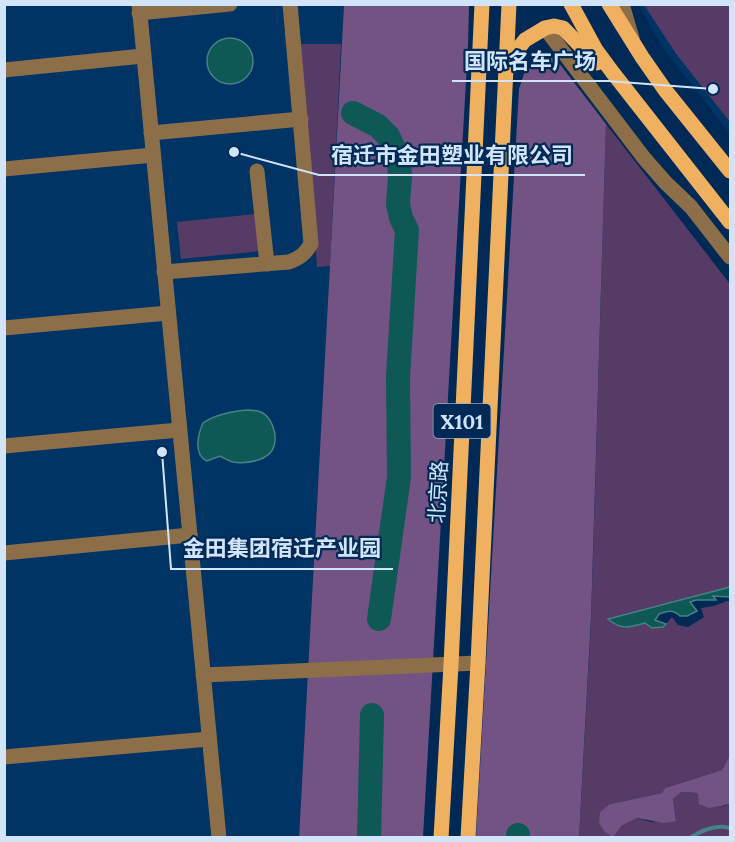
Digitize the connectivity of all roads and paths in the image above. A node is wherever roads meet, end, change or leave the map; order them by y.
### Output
1 (230, 4) edge
2 (291, 4) edge
3 (482, 4) edge
4 (509, 4) edge
5 (571, 4) edge
6 (609, 4) edge
7 (622, 4) edge
8 (139, 9) edge
9 (545, 28) junction
10 (636, 49) junction
11 (144, 56) junction
12 (507, 63) junction
13 (4, 70) edge
14 (622, 85) junction
15 (301, 119) junction
16 (151, 133) junction
17 (153, 155) junction
18 (4, 168) edge
19 (258, 171) dead end
20 (730, 171) edge
21 (730, 222) edge
22 (730, 257) edge
23 (267, 264) junction
24 (164, 272) junction
25 (168, 313) junction
26 (4, 328) edge
27 (180, 430) junction
28 (4, 446) edge
29 (190, 535) junction
30 (4, 553) edge
31 (478, 663) junction
32 (451, 665) junction
33 (203, 675) junction
34 (209, 739) junction
35 (4, 757) edge
36 (219, 837) edge
37 (441, 837) edge
38 (468, 837) edge

1 - 8 street
2 - 15 street
3 - 32 main road, 北京路 / X101
4 - 12 main road, X101
5 - 14 main road
6 - 10 main road
7 - 10 street
8 - 11 street
9 - 12 main road
9 - 14 main road
9 - 22 street
10 - 20 main road
11 - 13 street
11 - 16 street
12 - 31 main road, X101
14 - 21 main road
15 - 16 street
15 - 23 street
16 - 17 street
17 - 18 street
17 - 24 street
19 - 23 street
23 - 24 street
24 - 25 street
25 - 26 street
25 - 27 street
27 - 28 street
27 - 29 street
29 - 30 street
29 - 33 street
31 - 32 street
31 - 38 main road, X101
32 - 33 street
32 - 37 main road, 北京路 / X101
33 - 34 street
34 - 35 street
34 - 36 street

